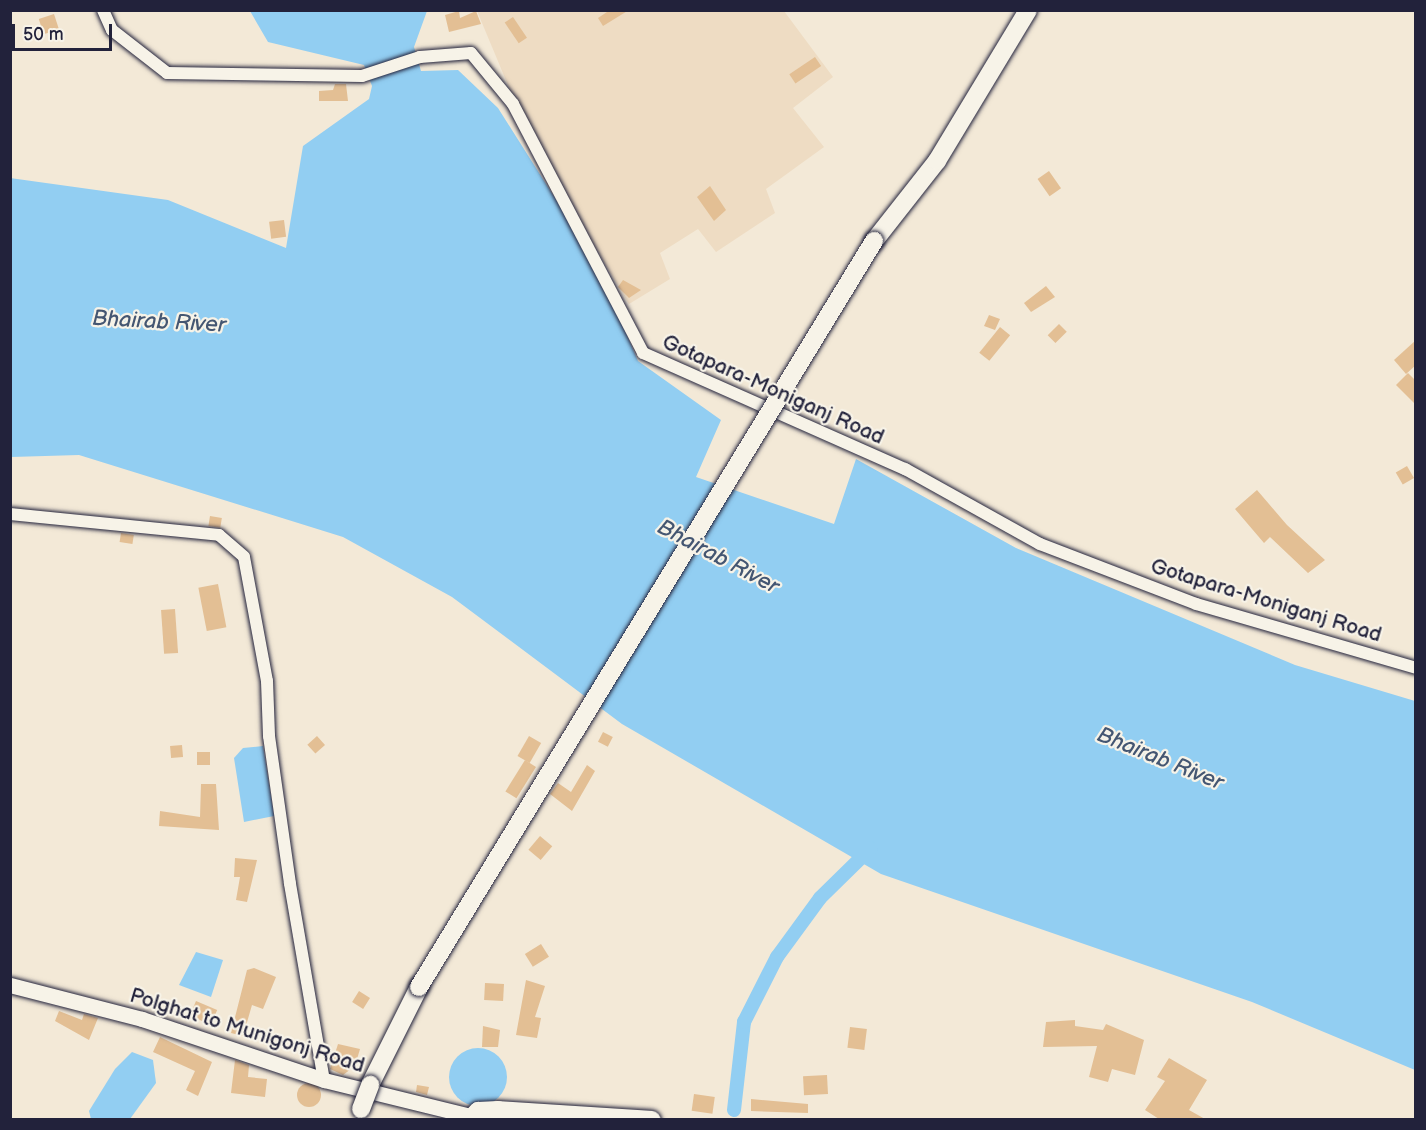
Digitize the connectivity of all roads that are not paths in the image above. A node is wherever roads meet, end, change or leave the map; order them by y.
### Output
1 (103, 10) edge
2 (1028, 10) edge
3 (10, 514) edge
4 (1416, 668) edge
5 (10, 985) edge
6 (324, 1080) junction
7 (359, 1114) edge
8 (470, 1118) edge
9 (652, 1119) edge

1 - 4 street, Gotapara-Moniganj Road
2 - 7 main road, bridge
3 - 6 street
5 - 6 street, Polghat to Munigonj Road
6 - 8 street, Polghat to Munigonj Road
8 - 9 main road

